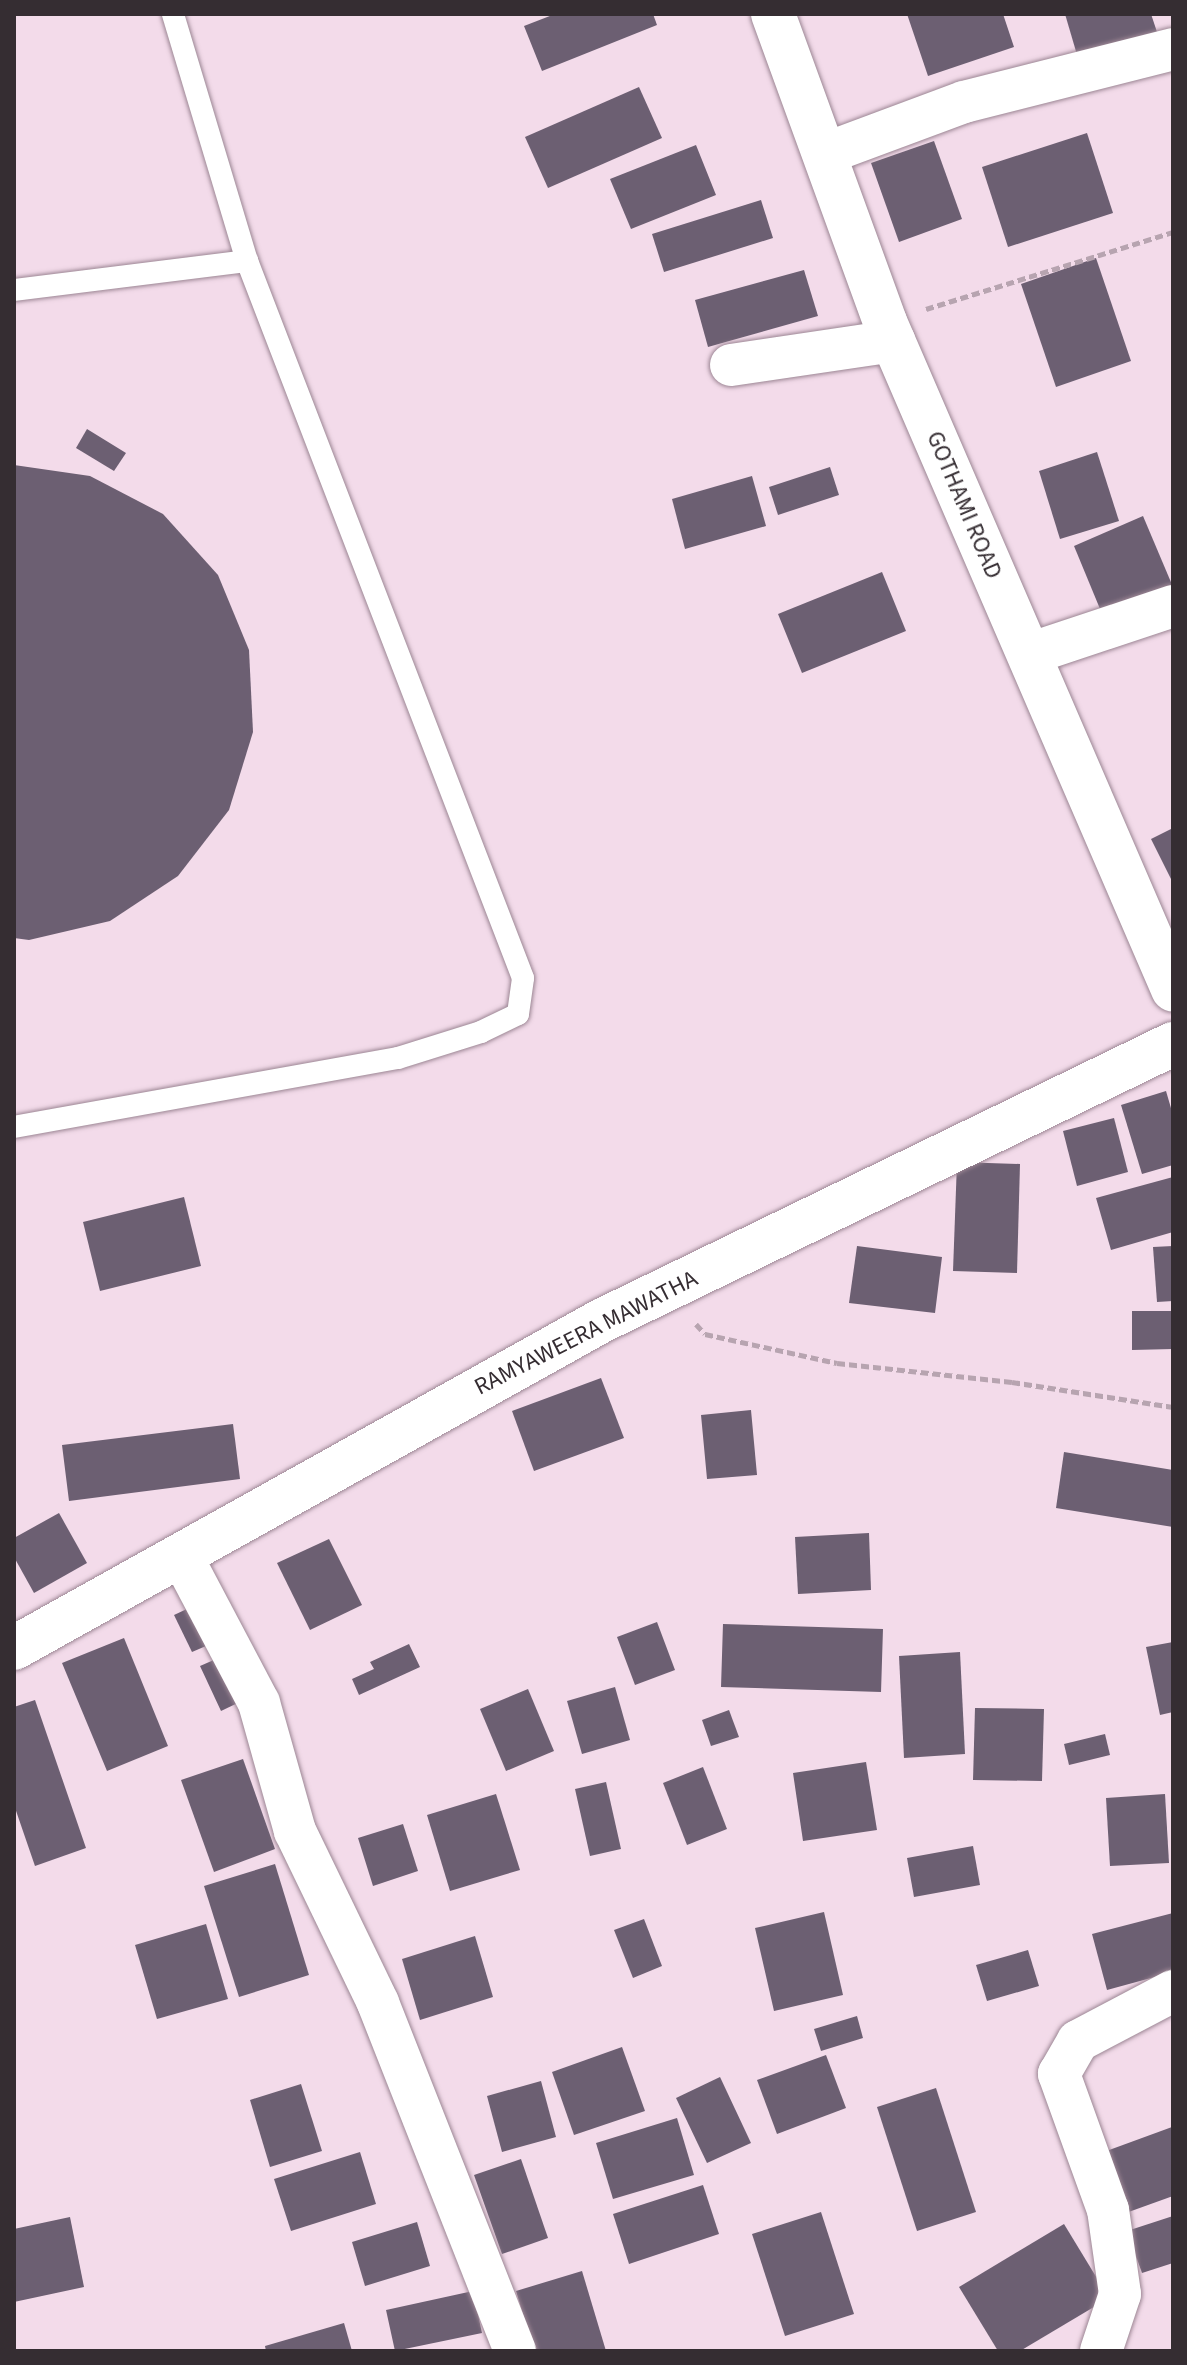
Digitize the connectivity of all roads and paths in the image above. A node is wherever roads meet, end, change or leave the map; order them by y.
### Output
1 (173, 14) edge
2 (773, 14) edge
3 (1173, 49) edge
4 (824, 154) junction
5 (1173, 232) edge
6 (247, 261) junction
7 (14, 290) edge
8 (889, 331) junction
9 (731, 365) dead end
10 (1173, 606) edge
11 (1029, 654) junction
12 (1173, 989) edge
13 (1173, 1044) edge
14 (14, 1127) edge
15 (666, 1292) junction
16 (1173, 1407) edge
17 (181, 1555) junction
18 (14, 1648) edge
19 (1173, 1991) edge
20 (515, 2351) edge
21 (1101, 2351) edge

1 - 6 lane
2 - 4 street, GOTHAMI ROAD
3 - 4 street
4 - 8 street, GOTHAMI ROAD
5 - 8 path
6 - 7 lane
6 - 14 lane
8 - 9 street
8 - 11 street, GOTHAMI ROAD
10 - 11 street
11 - 12 street, GOTHAMI ROAD
13 - 15 street, RAMYAWEERA MAWATHA
15 - 16 path
15 - 17 street, RAMYAWEERA MAWATHA
17 - 18 street, RAMYAWEERA MAWATHA
17 - 20 street
19 - 21 street

